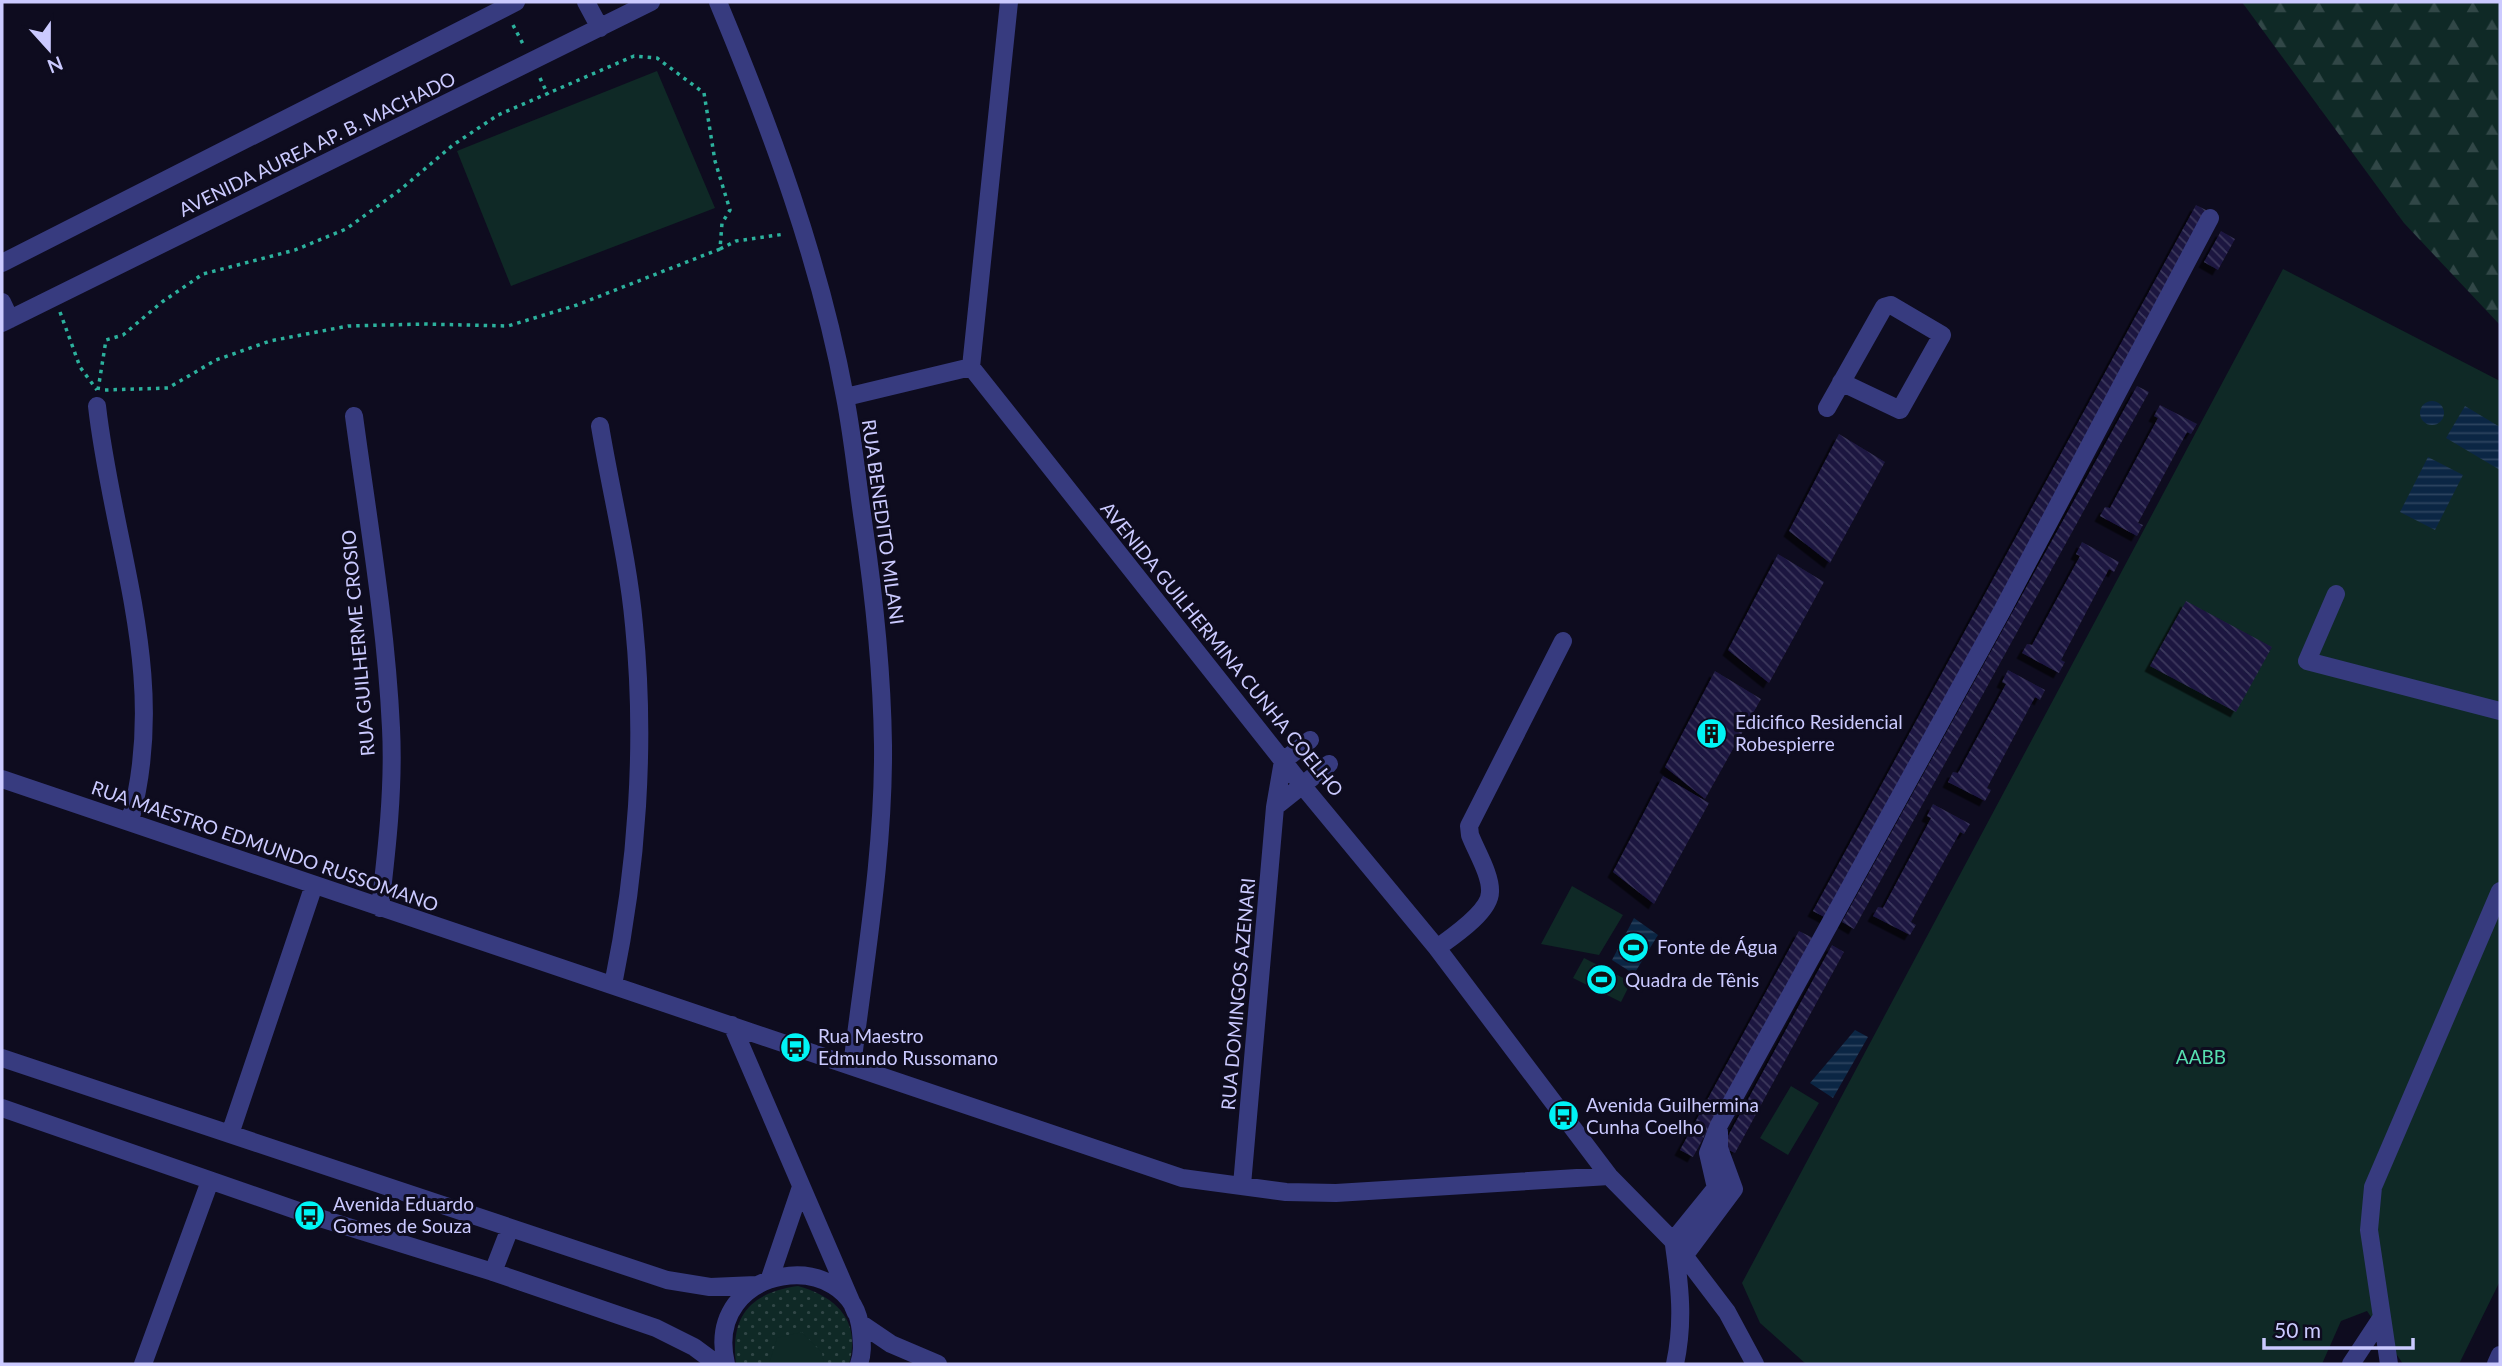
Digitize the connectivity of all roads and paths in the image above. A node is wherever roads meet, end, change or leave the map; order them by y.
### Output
1 (516, 2) edge
2 (586, 2) edge
3 (650, 2) edge
4 (718, 2) edge
5 (1009, 2) edge
6 (600, 28) junction
7 (2210, 218) dead end
8 (802, 229) junction
9 (720, 249) junction
10 (2, 263) edge
11 (54, 296) junction
12 (4, 315) edge
13 (971, 367) junction
14 (1841, 382) junction
15 (846, 397) junction
16 (97, 398) junction
17 (1827, 408) dead end
18 (354, 416) dead end
19 (600, 426) dead end
20 (2336, 594) dead end
21 (1563, 640) dead end
22 (2500, 711) edge
23 (1310, 740) dead end
24 (1283, 761) junction
25 (1329, 764) dead end
26 (2, 779) edge
27 (1302, 785) junction
28 (1275, 807) junction
29 (130, 821) junction
30 (314, 886) junction
31 (2500, 891) edge
32 (380, 908) junction
33 (1437, 948) junction
34 (614, 985) junction
35 (732, 1025) junction
36 (2, 1058) edge
37 (852, 1066) junction
38 (2, 1108) edge
39 (1719, 1125) junction
40 (230, 1134) junction
41 (1609, 1177) junction
42 (210, 1181) junction
43 (1242, 1185) junction
44 (801, 1187) junction
45 (510, 1228) junction
46 (1673, 1241) junction
47 (1684, 1256) junction
48 (493, 1272) junction
49 (763, 1281) junction
50 (858, 1318) junction
51 (2380, 1320) junction
52 (2500, 1355) edge
53 (143, 1364) edge
54 (717, 1364) edge
55 (726, 1364) edge
56 (859, 1364) edge
57 (938, 1364) edge
58 (1675, 1364) edge
59 (1755, 1364) edge
60 (2351, 1364) edge
61 (2389, 1364) edge
62 (2496, 1364) edge

1 - 10 street, AVENIDA AUREA AP. B. MACHADO
2 - 6 street
3 - 6 street, AVENIDA AUREA AP. B. MACHADO
4 - 8 street, RUA BENEDITO MILANI
5 - 13 street
6 - 11 street, AVENIDA AUREA AP. B. MACHADO
7 - 39 street
8 - 9 path
8 - 15 street, RUA BENEDITO MILANI
9 - 16 path
9 - 16 path
11 - 12 street, AVENIDA AUREA AP. B. MACHADO
11 - 16 path
13 - 15 street
13 - 24 street, AVENIDA GUILHERMINA CUNHA COELHO
14 - 14 street
14 - 17 street
15 - 37 street, RUA BENEDITO MILANI
16 - 29 street
18 - 32 street, RUA GUILHERME CROSIO
19 - 34 street
20 - 22 street
21 - 33 street
23 - 24 street
24 - 27 street, AVENIDA GUILHERMINA CUNHA COELHO
24 - 28 street, RUA DOMINGOS AZENARI
25 - 27 street
26 - 29 street, RUA MAESTRO EDMUNDO RUSSOMANO
27 - 28 street
27 - 33 street, AVENIDA GUILHERMINA CUNHA COELHO
28 - 43 street, RUA DOMINGOS AZENARI
29 - 30 street, RUA MAESTRO EDMUNDO RUSSOMANO
30 - 32 street, RUA MAESTRO EDMUNDO RUSSOMANO
30 - 40 street
31 - 51 street
32 - 34 street, RUA MAESTRO EDMUNDO RUSSOMANO
33 - 41 street, AVENIDA GUILHERMINA CUNHA COELHO
34 - 35 street, RUA MAESTRO EDMUNDO RUSSOMANO
35 - 37 street, RUA MAESTRO EDMUNDO RUSSOMANO
35 - 44 street
36 - 40 street
37 - 43 street, RUA MAESTRO EDMUNDO RUSSOMANO
38 - 42 street
39 - 46 street
39 - 47 street
40 - 45 street
41 - 43 street, RUA MAESTRO EDMUNDO RUSSOMANO
41 - 46 street, AVENIDA GUILHERMINA CUNHA COELHO
42 - 48 street
42 - 53 street
44 - 49 street
44 - 50 street
45 - 48 street
45 - 49 street
46 - 47 street, AVENIDA GUILHERMINA CUNHA COELHO
46 - 58 street
47 - 59 street, AVENIDA GUILHERMINA CUNHA COELHO
48 - 54 street
49 - 50 street
49 - 55 street
50 - 56 street
50 - 57 street
51 - 60 street
51 - 61 street
52 - 62 street

